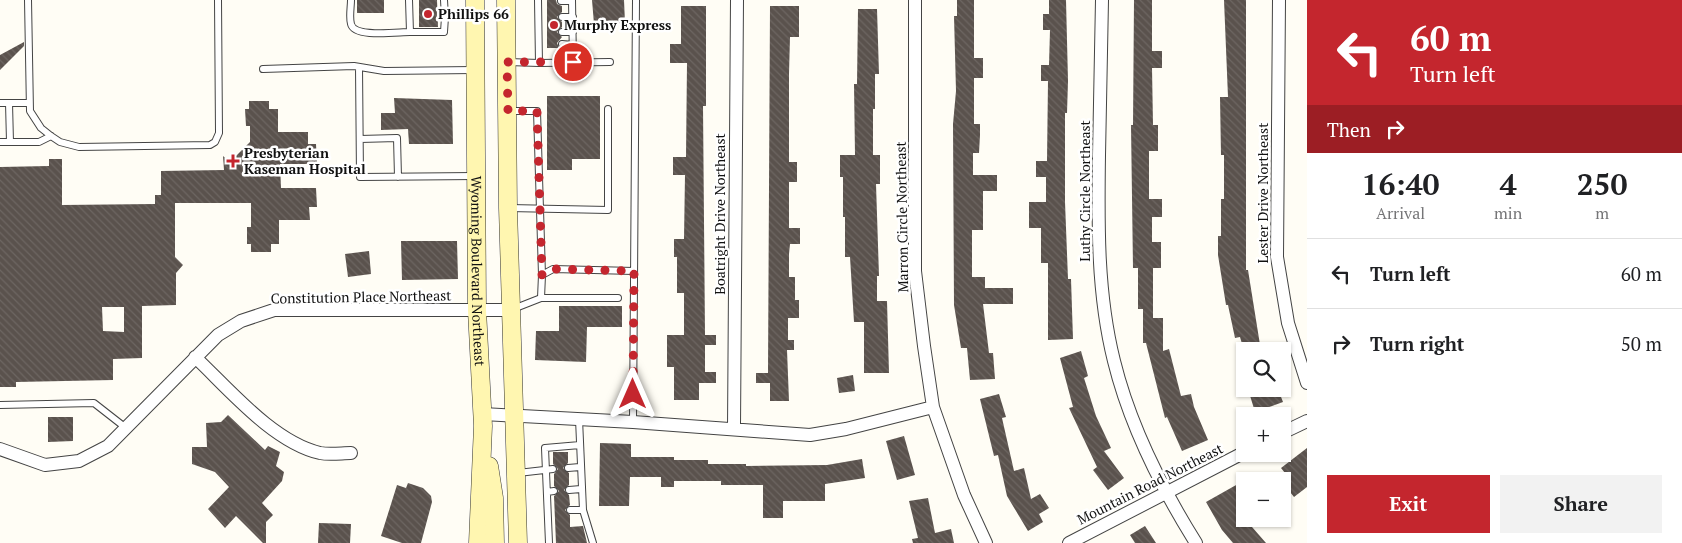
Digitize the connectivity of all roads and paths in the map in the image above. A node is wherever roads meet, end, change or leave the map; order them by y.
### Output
1 (28, 0) edge
2 (218, 0) edge
3 (351, 0) edge
4 (409, 0) edge
5 (444, 0) edge
6 (506, 0) edge
7 (636, 0) edge
8 (737, 0) edge
9 (915, 0) edge
10 (1102, 0) edge
11 (1279, 0) edge
12 (538, 1) edge
13 (562, 1) edge
14 (572, 1) edge
15 (547, 2) dead end
16 (475, 8) edge
17 (445, 17) junction
18 (547, 17) dead end
19 (562, 17) dead end
20 (573, 17) junction
21 (538, 18) junction
22 (410, 32) junction
23 (547, 32) dead end
24 (562, 32) dead end
25 (573, 32) junction
26 (538, 33) junction
27 (547, 44) dead end
28 (562, 44) dead end
29 (573, 44) junction
30 (538, 45) junction
31 (507, 62) junction
32 (573, 62) junction
33 (610, 62) dead end
34 (539, 63) junction
35 (359, 67) junction
36 (263, 69) dead end
37 (476, 70) junction
38 (29, 102) junction
39 (0, 103) edge
40 (9, 103) junction
41 (608, 109) dead end
42 (508, 111) junction
43 (51, 136) junction
44 (360, 139) junction
45 (0, 142) edge
46 (10, 142) junction
47 (476, 176) junction
48 (398, 177) junction
49 (508, 208) junction
50 (540, 208) junction
51 (634, 271) junction
52 (542, 275) junction
53 (541, 298) junction
54 (618, 298) dead end
55 (478, 310) junction
56 (512, 310) junction
57 (195, 357) junction
58 (1307, 383) edge
59 (0, 405) edge
60 (933, 407) junction
61 (516, 415) junction
62 (579, 418) junction
63 (483, 420) junction
64 (1307, 421) edge
65 (633, 422) junction
66 (126, 428) junction
67 (734, 428) junction
68 (1291, 429) edge
69 (580, 446) junction
70 (0, 449) edge
71 (351, 453) dead end
72 (1236, 457) edge
73 (580, 467) junction
74 (568, 468) dead end
75 (545, 469) junction
76 (553, 469) dead end
77 (517, 473) junction
78 (581, 489) junction
79 (554, 490) dead end
80 (569, 490) dead end
81 (547, 492) junction
82 (1166, 493) junction
83 (570, 510) dead end
84 (583, 510) junction
85 (478, 543) edge
86 (495, 543) edge
87 (518, 543) edge
88 (550, 543) edge
89 (594, 543) edge
90 (986, 543) edge
91 (1070, 543) edge
92 (1196, 543) edge

1 - 38 lane
2 - 43 lane
3 - 22 lane
4 - 22 lane
5 - 17 lane
6 - 31 main road
7 - 51 lane
8 - 67 street, Boatright Drive Northeast
9 - 60 street, Marron Circle Northeast
10 - 82 street, Luthy Circle Northeast
11 - 58 street, Lester Drive Northeast
12 - 15 lane
12 - 21 lane
13 - 14 lane
14 - 20 lane
16 - 17 lane
16 - 37 main road, Wyoming Boulevard Northeast
17 - 22 lane
18 - 21 lane
19 - 20 lane
20 - 25 lane
21 - 26 lane
23 - 26 lane
24 - 25 lane
25 - 29 lane
26 - 30 lane
27 - 30 lane
28 - 29 lane
29 - 32 lane
30 - 34 lane
31 - 34 lane
31 - 42 main road
32 - 33 lane
32 - 34 lane
35 - 36 lane
35 - 37 lane
35 - 44 lane
37 - 47 main road, Wyoming Boulevard Northeast
38 - 40 lane
38 - 43 lane
39 - 40 lane
40 - 46 lane
41 - 50 lane
42 - 49 main road
42 - 50 lane
43 - 46 lane
44 - 48 lane
44 - 48 lane
45 - 46 lane
47 - 48 lane
47 - 55 main road, Wyoming Boulevard Northeast
49 - 50 lane
49 - 56 main road
50 - 52 lane
51 - 52 lane
51 - 65 lane
52 - 53 lane
53 - 54 lane
53 - 56 lane
55 - 56 street, Constitution Place Northeast
55 - 57 street, Constitution Place Northeast
55 - 63 main road, Wyoming Boulevard Northeast
56 - 61 main road
57 - 66 street, Constitution Place Northeast
57 - 71 street
59 - 66 lane
60 - 67 street
60 - 90 street, Marron Circle Northeast
61 - 62 street
61 - 63 street
61 - 77 main road
62 - 65 street
62 - 69 lane
63 - 85 main road, Wyoming Boulevard Northeast
63 - 86 main road
64 - 68 street
65 - 67 street
66 - 70 street, Constitution Place Northeast
69 - 73 lane
69 - 75 lane
72 - 82 street, Mountain Road Northeast
73 - 74 lane
73 - 78 lane
75 - 76 lane
75 - 77 lane
75 - 81 lane
77 - 87 main road
78 - 80 lane
78 - 84 lane
79 - 81 lane
81 - 88 lane
82 - 91 street, Mountain Road Northeast
82 - 92 street, Luthy Circle Northeast
83 - 84 lane
84 - 89 lane

